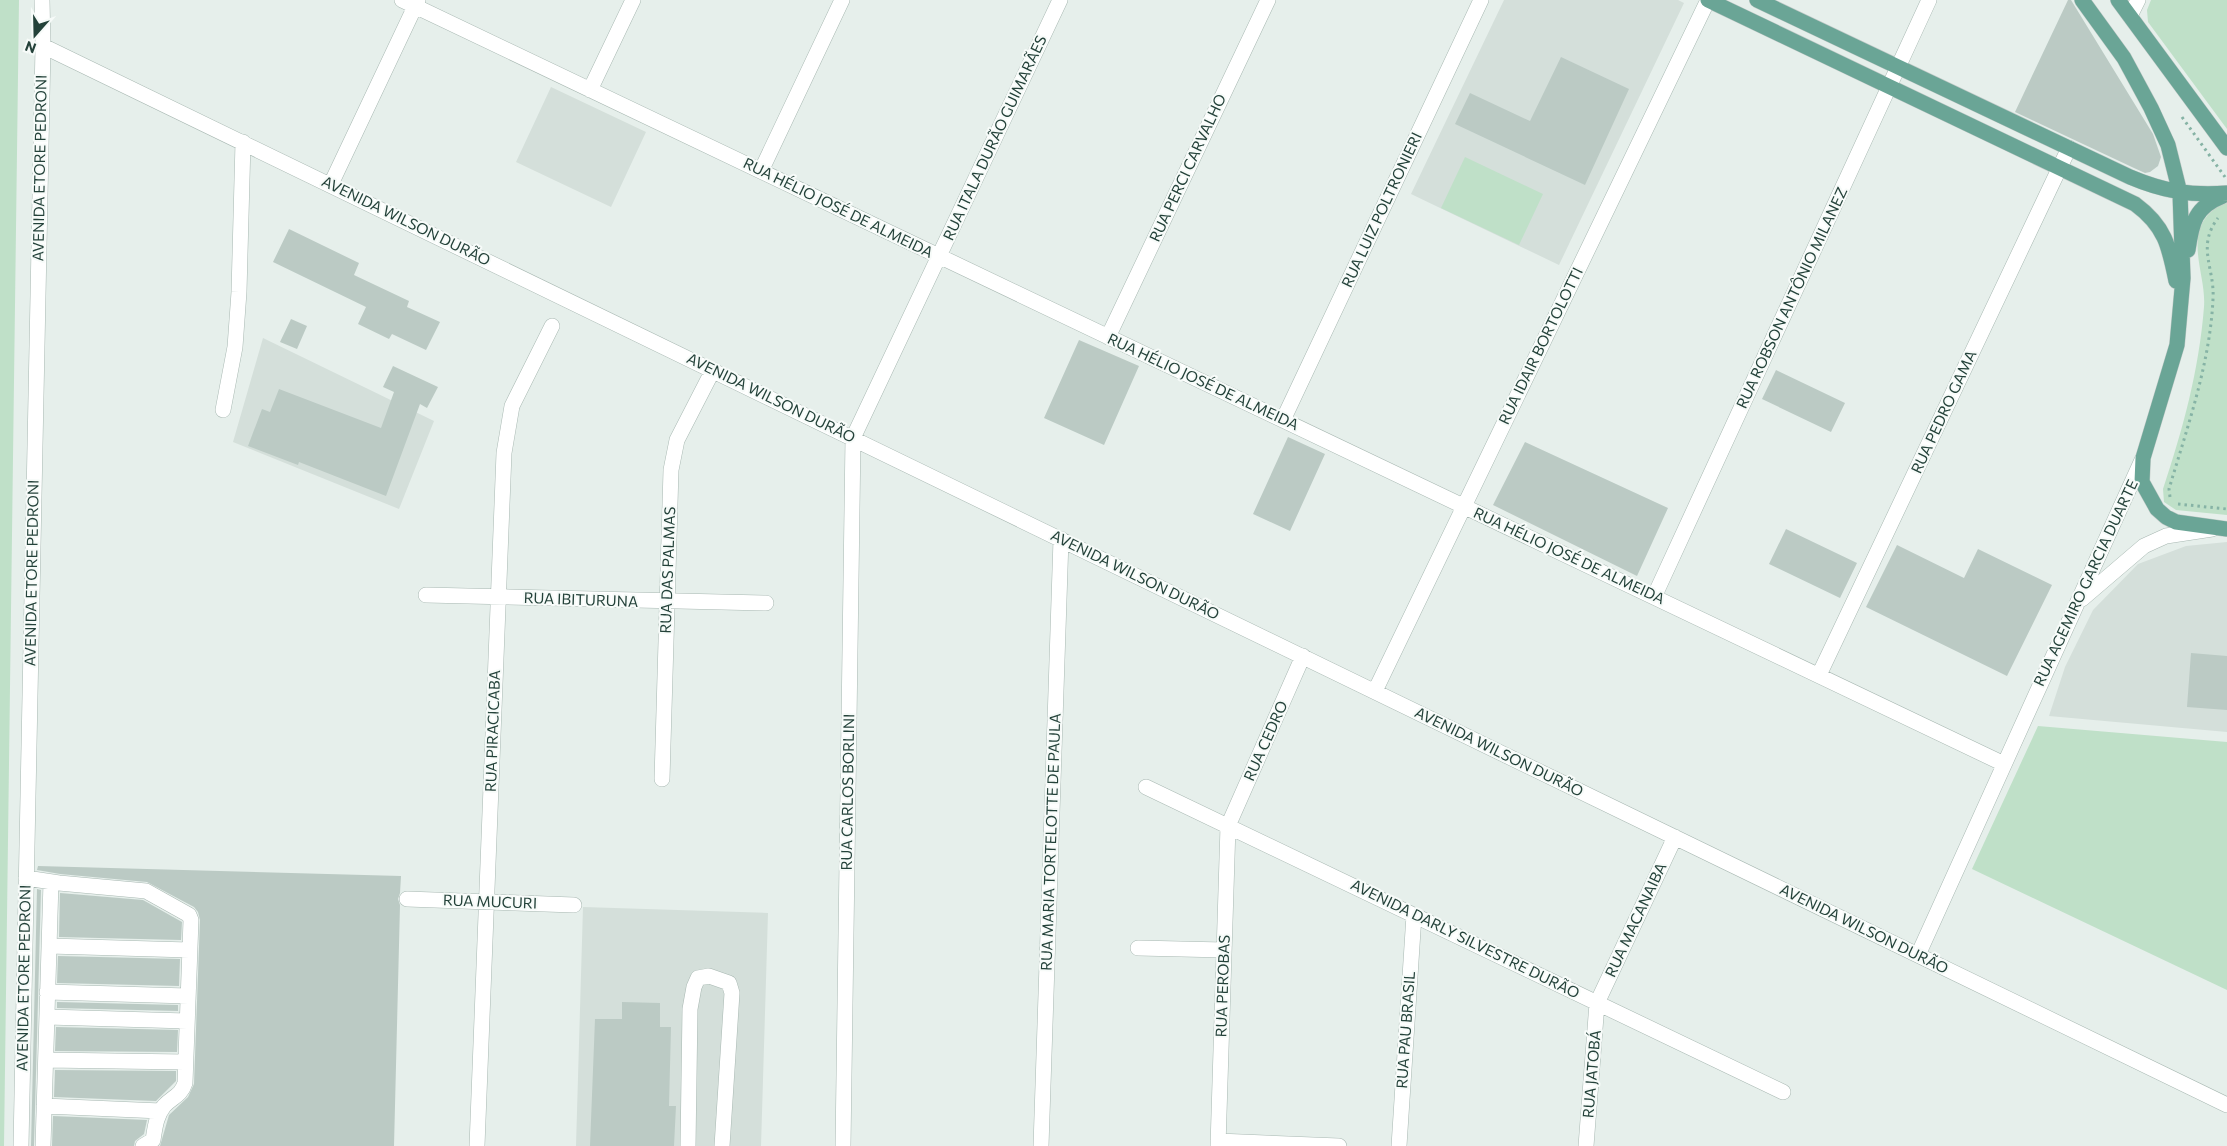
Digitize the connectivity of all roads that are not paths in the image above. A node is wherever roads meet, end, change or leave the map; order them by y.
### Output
1 (42, 0) edge
2 (633, 0) edge
3 (842, 0) edge
4 (1060, 0) edge
5 (1268, 0) edge
6 (1481, 0) edge
7 (1708, 0) edge
8 (1757, 0) edge
9 (1929, 0) edge
10 (2082, 0) edge
11 (2118, 0) edge
12 (2138, 0) edge
13 (412, 2) edge
14 (2130, 16) junction
15 (43, 46) junction
16 (1898, 67) junction
17 (1889, 86) junction
18 (590, 90) junction
19 (243, 142) junction
20 (2069, 148) junction
21 (2227, 148) edge
22 (2060, 168) junction
23 (761, 171) junction
24 (331, 184) junction
25 (2180, 193) junction
26 (2227, 194) edge
27 (939, 256) junction
28 (2183, 278) junction
29 (2181, 301) junction
30 (552, 326) dead end
31 (1108, 337) junction
32 (712, 370) junction
33 (223, 410) dead end
34 (1282, 420) junction
35 (854, 438) junction
36 (2143, 458) junction
37 (1464, 506) junction
38 (2222, 528) edge
39 (1061, 539) junction
40 (426, 596) dead end
41 (498, 597) junction
42 (1654, 597) junction
43 (666, 602) junction
44 (766, 603) dead end
45 (2076, 606) junction
46 (1303, 656) junction
47 (1819, 676) junction
48 (1375, 691) junction
49 (2004, 764) junction
50 (662, 779) dead end
51 (1146, 788) dead end
52 (1228, 826) junction
53 (1675, 837) junction
54 (26, 878) junction
55 (51, 882) junction
56 (407, 899) dead end
57 (487, 902) junction
58 (574, 905) dead end
59 (1414, 915) junction
60 (49, 946) junction
61 (1138, 948) dead end
62 (189, 950) junction
63 (1224, 950) junction
64 (1918, 955) junction
65 (48, 992) junction
66 (188, 996) junction
67 (1598, 1002) junction
68 (47, 1017) junction
69 (187, 1021) junction
70 (46, 1060) junction
71 (186, 1062) junction
72 (1783, 1092) dead end
73 (2227, 1105) edge
74 (44, 1106) junction
75 (161, 1111) junction
76 (1218, 1143) edge
77 (150, 1144) edge
78 (21, 1146) edge
79 (43, 1146) edge
80 (477, 1146) edge
81 (688, 1146) edge
82 (722, 1146) edge
83 (843, 1146) edge
84 (1041, 1146) edge
85 (1339, 1146) edge
86 (1398, 1146) edge
87 (1586, 1146) edge

1 - 15 street, AVENIDA ETORE PEDRONI
2 - 18 street
3 - 23 street
4 - 27 street, RUA ITALA DURÃO GUIMARÃES
5 - 31 street, RUA PERCI CARVALHO
6 - 34 street, RUA LUIZ POLTRONIERI
7 - 17 main road
7 - 37 street, RUA IDAIR BORTOLOTTI
8 - 16 main road
9 - 16 street, RUA ROBSON ANTÔNIO MILANEZ
10 - 25 main road, RUA AGEMIRO GARCIA DUARTE
11 - 14 main road
12 - 14 street
13 - 18 street, RUA HÉLIO JOSÉ DE ALMEIDA
13 - 24 street
14 - 21 main road
15 - 19 street, AVENIDA WILSON DURÃO
15 - 54 street, AVENIDA ETORE PEDRONI
16 - 17 street, RUA ROBSON ANTÔNIO MILANEZ
16 - 20 main road
17 - 22 main road
17 - 42 street, RUA ROBSON ANTÔNIO MILANEZ
18 - 23 street, RUA HÉLIO JOSÉ DE ALMEIDA
19 - 24 street, AVENIDA WILSON DURÃO
19 - 33 street
20 - 22 street, RUA PEDRO GAMA
20 - 25 main road
22 - 29 main road
22 - 47 street, RUA PEDRO GAMA
23 - 27 street, RUA HÉLIO JOSÉ DE ALMEIDA
24 - 32 street, AVENIDA WILSON DURÃO
25 - 26 main road
25 - 28 main road, RUA AGEMIRO GARCIA DUARTE
26 - 28 main road
27 - 31 street, RUA HÉLIO JOSÉ DE ALMEIDA
27 - 35 street, RUA ITALA DURÃO GUIMARÃES
28 - 29 main road, RUA AGEMIRO GARCIA DUARTE
29 - 36 main road, RUA AGEMIRO GARCIA DUARTE
30 - 41 street, RUA PIRACICABA
31 - 34 street, RUA HÉLIO JOSÉ DE ALMEIDA
32 - 35 street, AVENIDA WILSON DURÃO
32 - 43 street, RUA DAS PALMAS
34 - 37 street, RUA HÉLIO JOSÉ DE ALMEIDA
35 - 39 street, AVENIDA WILSON DURÃO
35 - 83 street, RUA CARLOS BORLINI
36 - 38 main road
36 - 45 street, RUA AGEMIRO GARCIA DUARTE
37 - 42 street, RUA HÉLIO JOSÉ DE ALMEIDA
37 - 48 street, RUA IDAIR BORTOLOTTI
38 - 45 street
39 - 46 street, AVENIDA WILSON DURÃO
39 - 84 street, RUA MARIA TORTELOTTE DE PAULA
40 - 41 street, RUA IBITURUNA
41 - 43 street, RUA IBITURUNA
41 - 57 street, RUA PIRACICABA
42 - 47 street, RUA HÉLIO JOSÉ DE ALMEIDA
43 - 44 street, RUA IBITURUNA
43 - 50 street, RUA DAS PALMAS
45 - 49 street, RUA AGEMIRO GARCIA DUARTE
46 - 48 street, AVENIDA WILSON DURÃO
46 - 52 street, RUA CEDRO
47 - 49 street, RUA HÉLIO JOSÉ DE ALMEIDA
48 - 53 street, AVENIDA WILSON DURÃO
49 - 64 street, RUA AGEMIRO GARCIA DUARTE
51 - 52 street, AVENIDA DARLY SILVESTRE DURÃO
52 - 59 street, AVENIDA DARLY SILVESTRE DURÃO
52 - 63 street, RUA PEROBAS
53 - 64 street, AVENIDA WILSON DURÃO
53 - 67 street, RUA MACANAIBA
54 - 55 street
54 - 78 street, AVENIDA ETORE PEDRONI
55 - 60 street
55 - 62 street
56 - 57 street, RUA MUCURI
57 - 58 street, RUA MUCURI
57 - 80 street, RUA PIRACICABA
59 - 67 street, AVENIDA DARLY SILVESTRE DURÃO
59 - 86 street, RUA PAU BRASIL
60 - 62 street
60 - 65 street
61 - 63 street
62 - 66 street
63 - 76 street, RUA PEROBAS
64 - 73 street, AVENIDA WILSON DURÃO
65 - 66 street
65 - 68 street
66 - 69 street
67 - 72 street, AVENIDA DARLY SILVESTRE DURÃO
67 - 87 street, RUA JATOBÁ
68 - 69 street
68 - 70 street
69 - 71 street
70 - 71 street
70 - 74 street
71 - 75 street
74 - 75 street
74 - 79 street
75 - 77 street
76 - 85 street
81 - 82 street

